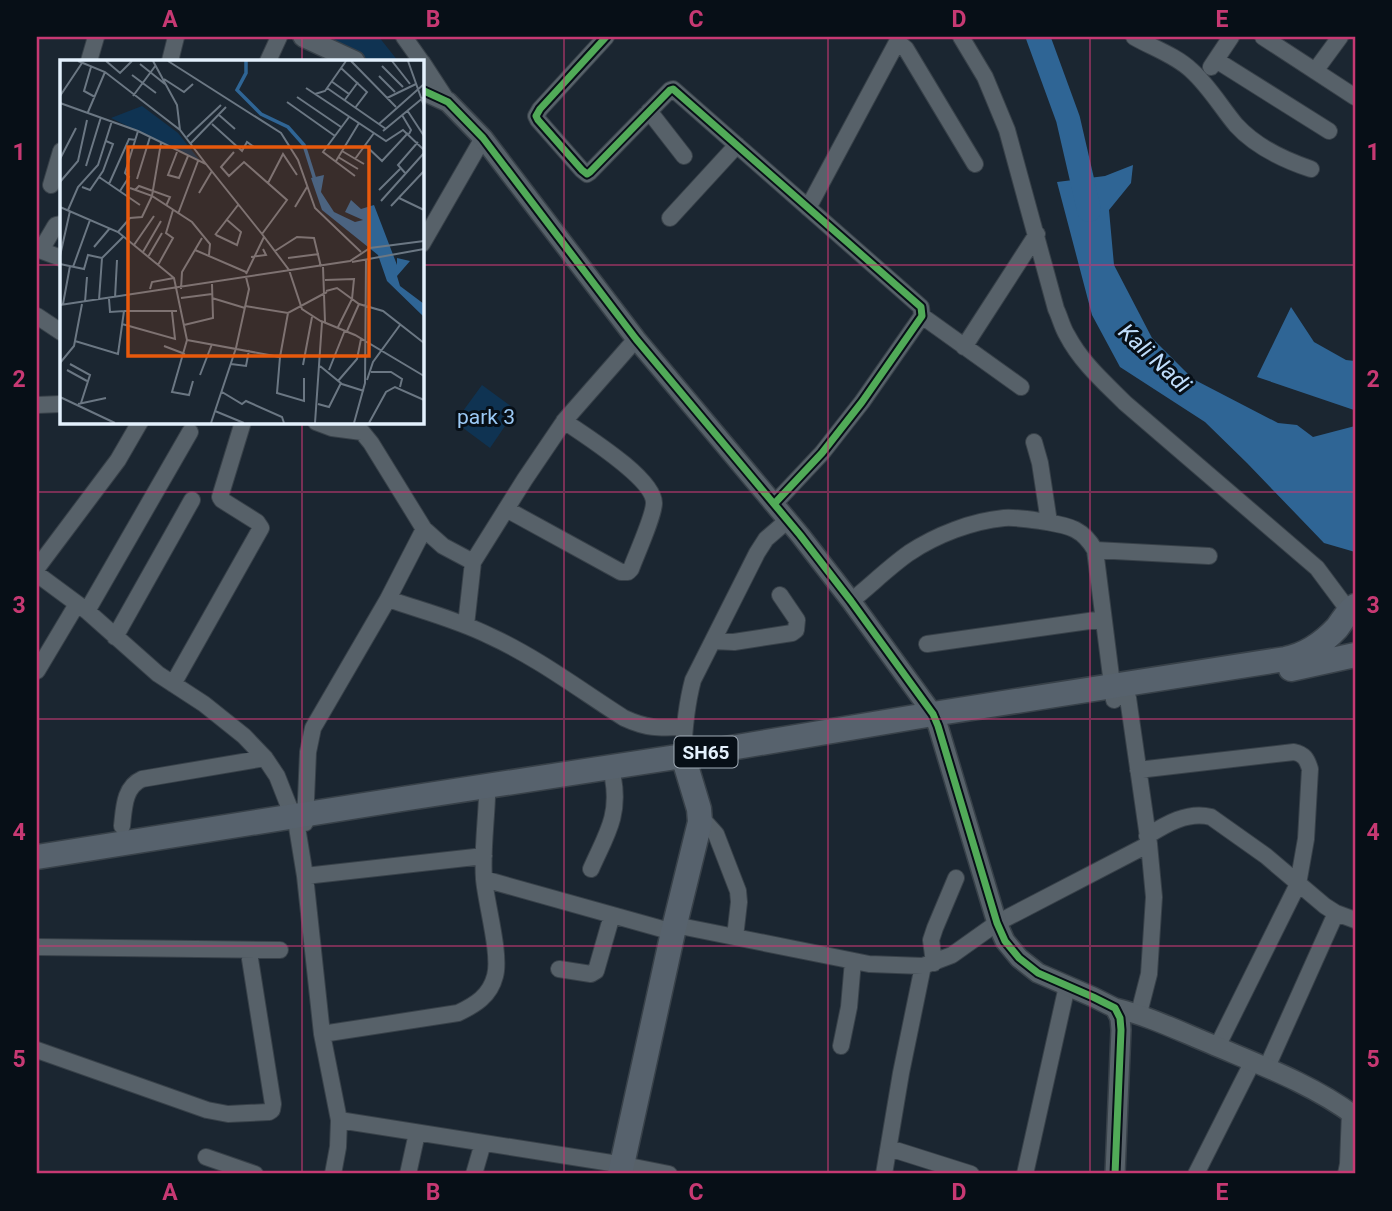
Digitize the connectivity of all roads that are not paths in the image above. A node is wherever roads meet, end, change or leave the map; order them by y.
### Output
1 (96, 37) edge
2 (176, 37) edge
3 (279, 37) edge
4 (303, 37) edge
5 (404, 37) edge
6 (606, 37) edge
7 (961, 37) edge
8 (1135, 37) edge
9 (1231, 37) edge
10 (1263, 37) edge
11 (1340, 37) edge
12 (347, 59) edge
13 (89, 60) edge
14 (170, 60) edge
15 (268, 60) edge
16 (420, 60) edge
17 (1216, 60) junction
18 (424, 66) edge
19 (1315, 71) junction
20 (1202, 80) junction
21 (424, 91) edge
22 (1355, 97) edge
23 (449, 102) junction
24 (649, 111) junction
25 (1329, 131) dead end
26 (482, 138) junction
27 (737, 145) junction
28 (60, 155) edge
29 (684, 156) dead end
30 (975, 164) dead end
31 (1311, 169) dead end
32 (51, 185) dead end
33 (808, 208) junction
34 (670, 218) dead end
35 (60, 224) edge
36 (1037, 234) junction
37 (424, 240) edge
38 (39, 249) edge
39 (60, 258) edge
40 (37, 316) edge
41 (922, 316) junction
42 (60, 331) edge
43 (636, 339) junction
44 (964, 346) junction
45 (1021, 387) dead end
46 (60, 404) edge
47 (37, 405) edge
48 (564, 421) junction
49 (139, 424) edge
50 (242, 424) edge
51 (321, 424) edge
52 (190, 432) dead end
53 (1034, 442) dead end
54 (192, 500) dead end
55 (775, 503) junction
56 (506, 509) junction
57 (788, 520) junction
58 (1049, 522) junction
59 (424, 529) junction
60 (1095, 550) junction
61 (1209, 556) dead end
62 (473, 562) junction
63 (37, 568) edge
64 (37, 573) edge
65 (780, 595) dead end
66 (388, 599) junction
67 (851, 601) junction
68 (82, 608) junction
69 (1352, 608) edge
70 (1103, 619) junction
71 (466, 625) junction
72 (114, 637) junction
73 (713, 641) junction
74 (927, 644) dead end
75 (1355, 655) edge
76 (37, 671) edge
77 (173, 684) junction
78 (1118, 695) junction
79 (935, 720) junction
80 (684, 727) junction
81 (265, 758) junction
82 (685, 761) junction
83 (1138, 770) junction
84 (613, 778) junction
85 (487, 797) junction
86 (300, 821) junction
87 (700, 822) junction
88 (122, 826) dead end
89 (1148, 840) junction
90 (484, 856) junction
91 (37, 857) edge
92 (37, 869) edge
93 (591, 869) dead end
94 (305, 876) junction
95 (956, 878) dead end
96 (484, 879) junction
97 (1298, 884) junction
98 (1336, 913) junction
99 (612, 915) junction
100 (1355, 920) edge
101 (997, 923) junction
102 (674, 928) junction
103 (735, 937) junction
104 (37, 947) edge
105 (280, 950) dead end
106 (250, 959) dead end
107 (853, 961) junction
108 (928, 964) junction
109 (559, 969) dead end
110 (1067, 986) junction
111 (1115, 1008) junction
112 (1139, 1013) junction
113 (322, 1034) junction
114 (841, 1045) dead end
115 (1217, 1047) junction
116 (37, 1051) edge
117 (1260, 1064) junction
118 (1352, 1114) edge
119 (339, 1120) junction
120 (417, 1132) junction
121 (483, 1143) junction
122 (889, 1148) junction
123 (206, 1157) dead end
124 (622, 1169) edge
125 (255, 1174) edge
126 (333, 1174) edge
127 (408, 1174) edge
128 (474, 1174) edge
129 (669, 1174) edge
130 (884, 1174) edge
131 (971, 1174) edge
132 (1025, 1174) edge
133 (1115, 1174) edge
134 (1196, 1174) edge
135 (1346, 1174) edge

1 - 13 street
2 - 14 street
3 - 15 street
4 - 12 street
5 - 16 street
6 - 24 street
7 - 36 street
8 - 20 street
9 - 17 street
10 - 19 street
11 - 19 street
17 - 20 street
17 - 25 street
18 - 23 street
19 - 22 street
20 - 31 street
21 - 23 street
23 - 26 street
24 - 27 street
24 - 29 street
26 - 37 street
26 - 43 street
27 - 33 street
27 - 34 street
28 - 32 street
30 - 33 street
33 - 41 street
35 - 38 street
36 - 44 street
36 - 69 street
38 - 39 street
40 - 42 street
41 - 44 street
41 - 55 street
43 - 48 street
43 - 55 street
44 - 45 street
46 - 47 street
48 - 56 street
48 - 56 street
49 - 63 street
50 - 77 street
51 - 59 street
52 - 68 street
53 - 58 street
54 - 72 street
55 - 57 street
56 - 62 street
57 - 67 street
57 - 73 street
58 - 60 street
58 - 67 street
59 - 62 street
59 - 66 street
60 - 61 street
60 - 70 street
62 - 71 street
64 - 68 street
65 - 73 street
66 - 71 street
66 - 86 street
67 - 79 street
68 - 72 street
68 - 76 street
69 - 78 main road, SH65
70 - 74 street
70 - 78 street
71 - 80 street
72 - 77 street
73 - 80 street
75 - 78 main road, SH65
77 - 81 street
78 - 79 main road, SH65
78 - 83 street
79 - 82 main road, SH65
79 - 101 street
80 - 82 street
81 - 86 street
81 - 88 street
82 - 84 main road, SH65
82 - 86 main road, SH65
82 - 87 main road
83 - 89 street
83 - 97 street
84 - 85 main road, SH65
84 - 93 street
85 - 86 main road, SH65
85 - 90 street
86 - 91 main road, SH65
86 - 92 main road, SH65
86 - 94 street
87 - 102 main road
87 - 103 street
89 - 97 street
89 - 101 street
89 - 112 street
90 - 94 street
90 - 96 street
94 - 113 street
95 - 108 street
96 - 99 street
96 - 113 street
97 - 98 street
97 - 115 street
98 - 100 street
98 - 117 street
99 - 102 street
99 - 109 street
101 - 108 street
101 - 110 street
102 - 103 street
102 - 124 main road
103 - 107 street
104 - 105 street
106 - 116 street
107 - 108 street
107 - 114 street
108 - 122 street
110 - 111 street
110 - 132 street
111 - 112 street
111 - 133 street
112 - 115 street
113 - 119 street
115 - 117 street
117 - 118 street
117 - 134 street
118 - 135 street
119 - 120 street
119 - 126 street
120 - 121 street
120 - 127 street
121 - 124 street
121 - 128 street
122 - 130 street
122 - 131 street
123 - 125 street
124 - 129 street

